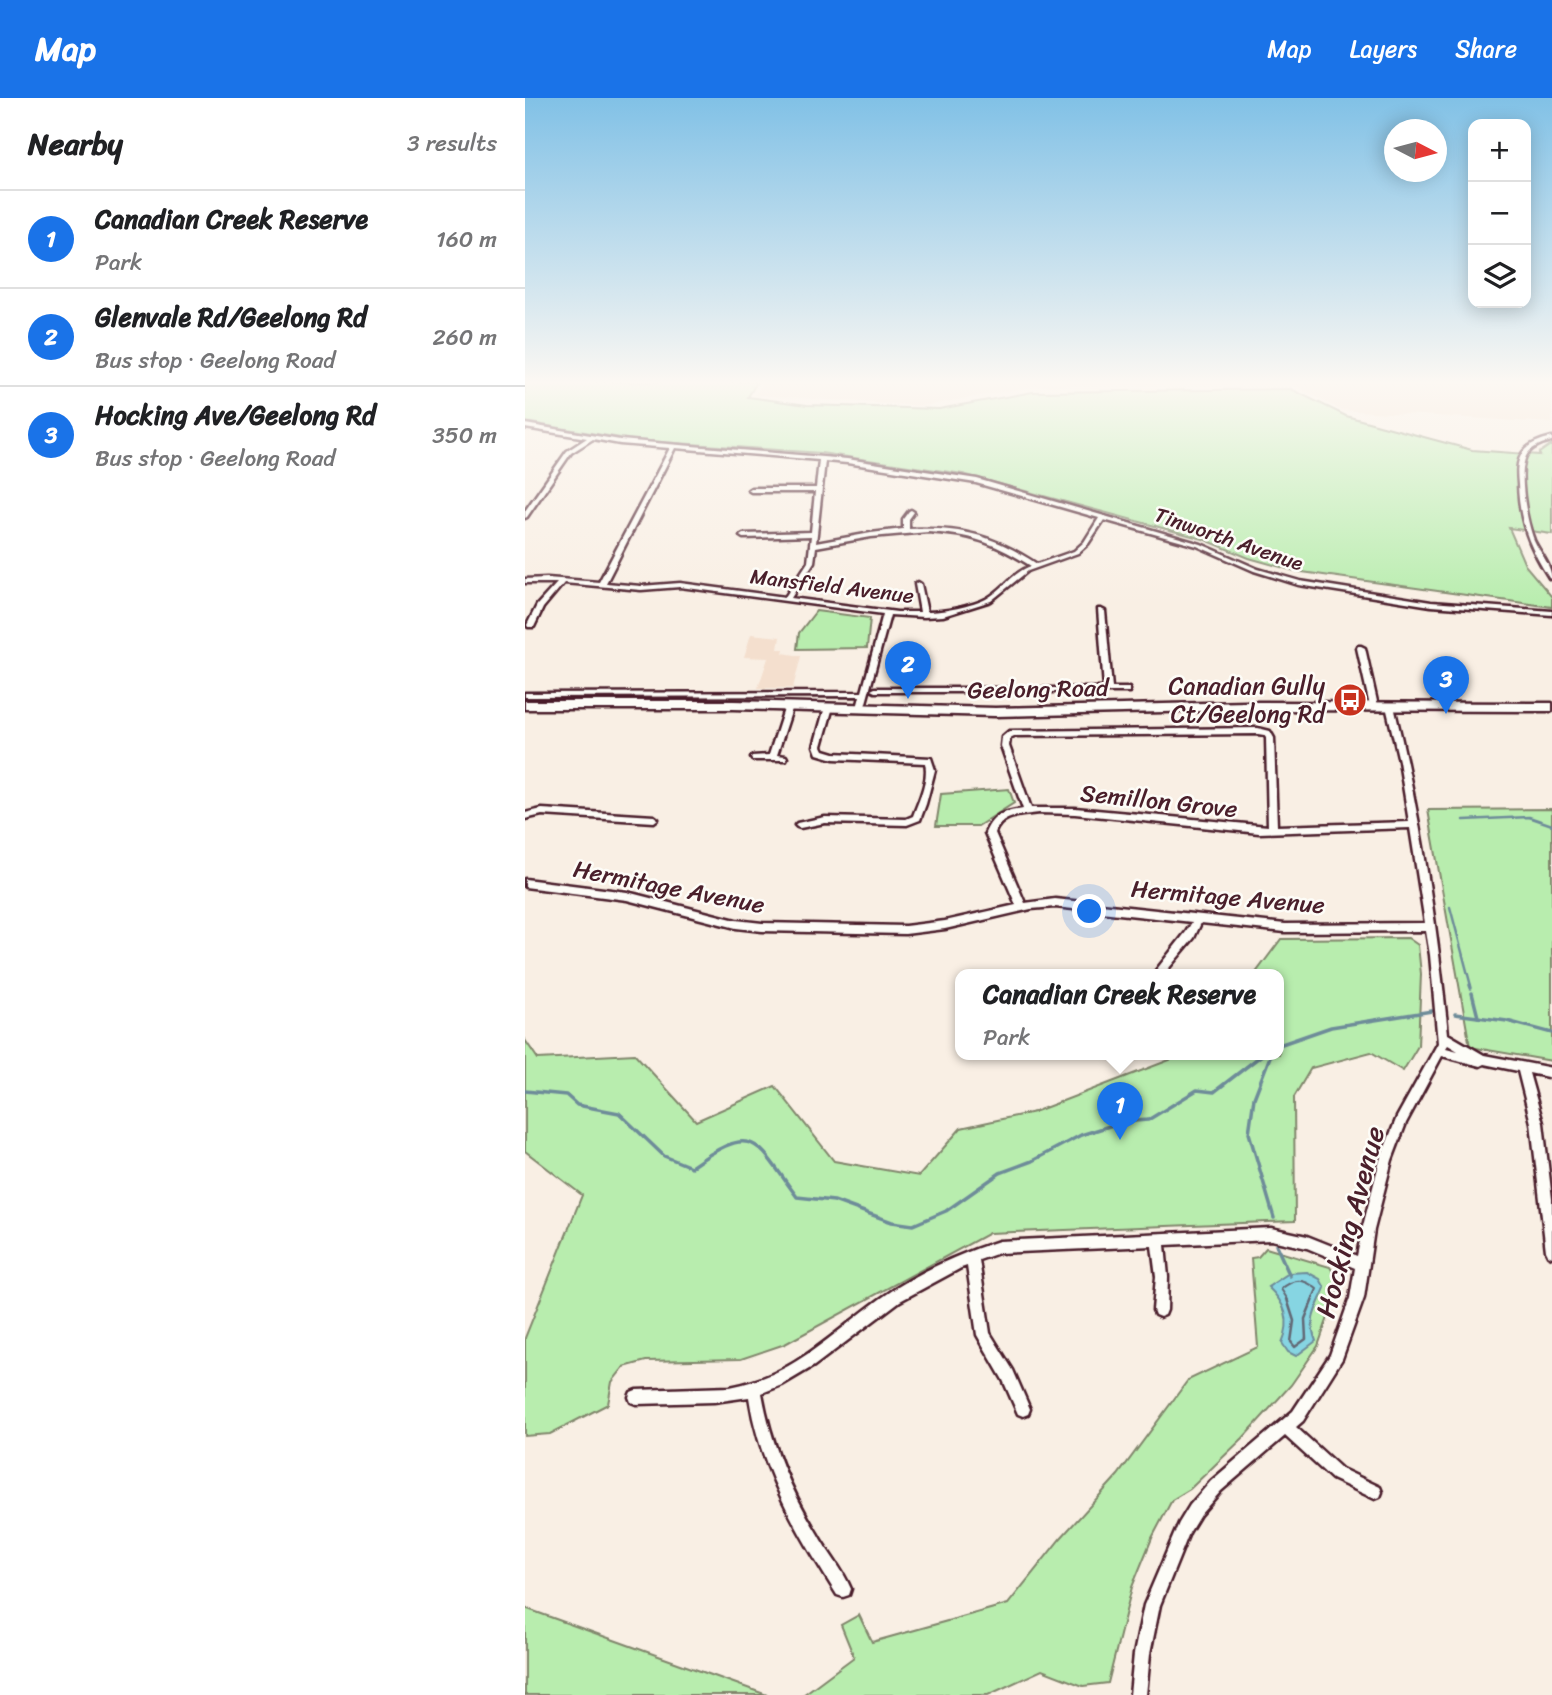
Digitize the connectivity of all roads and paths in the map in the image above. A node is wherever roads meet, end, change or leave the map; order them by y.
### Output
1 (566, 457) edge
2 (668, 457) edge
3 (791, 457) edge
4 (1524, 457) edge
5 (822, 459) junction
6 (751, 490) dead end
7 (819, 490) junction
8 (911, 512) dead end
9 (525, 516) edge
10 (1102, 517) junction
11 (906, 530) junction
12 (814, 534) junction
13 (743, 536) dead end
14 (813, 546) junction
15 (1036, 566) junction
16 (1552, 577) edge
17 (525, 581) edge
18 (562, 581) junction
19 (918, 584) dead end
20 (601, 585) junction
21 (787, 599) junction
22 (1101, 611) dead end
23 (883, 612) junction
24 (1552, 613) edge
25 (924, 615) junction
26 (531, 625) dead end
27 (1361, 648) dead end
28 (872, 672) junction
29 (1108, 690) junction
30 (1126, 690) dead end
31 (875, 691) junction
32 (865, 693) junction
33 (525, 695) edge
34 (525, 705) edge
35 (789, 706) junction
36 (1374, 706) junction
37 (1390, 706) junction
38 (829, 707) junction
39 (1552, 707) edge
40 (867, 708) junction
41 (755, 758) dead end
42 (772, 758) junction
43 (783, 758) dead end
44 (1028, 811) junction
45 (525, 816) edge
46 (653, 819) dead end
47 (800, 825) dead end
48 (1414, 825) junction
49 (1273, 831) junction
50 (525, 883) edge
51 (1022, 907) junction
52 (1199, 918) junction
53 (1430, 927) junction
54 (1162, 969) edge
55 (1442, 1044) junction
56 (1522, 1067) junction
57 (1552, 1073) edge
58 (1158, 1239) junction
59 (1552, 1251) edge
60 (972, 1256) junction
61 (1362, 1264) junction
62 (1160, 1310) dead end
63 (755, 1389) junction
64 (636, 1397) dead end
65 (1023, 1409) dead end
66 (1286, 1427) junction
67 (1375, 1492) dead end
68 (843, 1589) dead end
69 (1138, 1695) edge

1 - 9 street
2 - 20 street
3 - 5 street, Tinworth Avenue
4 - 16 street
5 - 7 street
5 - 10 street, Tinworth Avenue
6 - 7 street
7 - 12 street
8 - 11 street
10 - 15 street, Mansfield Avenue
10 - 24 street, Tinworth Avenue
11 - 14 street
11 - 15 street
12 - 13 street
12 - 14 street
14 - 21 street
15 - 25 street, Mansfield Avenue
17 - 18 street, Mansfield Avenue
18 - 20 street, Mansfield Avenue
18 - 26 street
19 - 25 street
20 - 21 street, Mansfield Avenue
21 - 23 street, Mansfield Avenue
22 - 29 street
23 - 25 street, Mansfield Avenue
23 - 28 street
27 - 36 street
28 - 31 street
28 - 32 street
29 - 30 street, Geelong Road
29 - 31 street, Geelong Road
31 - 32 street, Geelong Road
31 - 40 street
32 - 33 street, Geelong Road
32 - 40 street
34 - 35 main road, Geelong Road
35 - 38 main road, Geelong Road
35 - 42 street
36 - 37 main road, Geelong Road
36 - 40 main road, Geelong Road
37 - 39 main road, Geelong Road
37 - 48 street
38 - 40 main road, Geelong Road
38 - 47 street
41 - 42 street
42 - 43 street
44 - 49 street, Semillon Grove
44 - 49 street
44 - 51 street, Semillon Grove
45 - 46 street
48 - 49 street, Semillon Grove
48 - 53 street
50 - 51 street, Hermitage Avenue
51 - 52 street, Hermitage Avenue
52 - 53 street, Hermitage Avenue
52 - 54 street
53 - 55 street
55 - 56 street
55 - 61 street, Hocking Avenue
56 - 57 street
56 - 59 street
58 - 60 street
58 - 61 street
58 - 62 street
60 - 63 street
60 - 65 street
61 - 66 street, Hocking Avenue
63 - 64 street
63 - 68 street
66 - 67 street
66 - 69 street, Hocking Avenue

